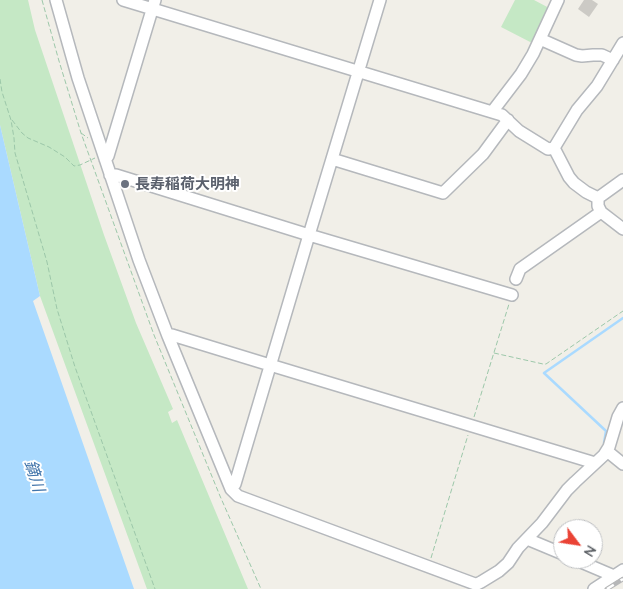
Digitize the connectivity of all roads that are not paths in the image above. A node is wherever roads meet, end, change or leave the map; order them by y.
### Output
1 (56, 0) edge
2 (123, 0) edge
3 (380, 0) edge
4 (558, 0) edge
5 (154, 4) edge
6 (540, 39) junction
7 (623, 44) edge
8 (613, 60) junction
9 (358, 72) junction
10 (492, 112) junction
11 (508, 120) junction
12 (554, 148) junction
13 (105, 159) junction
14 (332, 159) junction
15 (110, 174) junction
16 (623, 180) edge
17 (598, 198) junction
18 (601, 212) junction
19 (623, 229) edge
20 (309, 234) junction
21 (516, 279) dead end
22 (512, 295) dead end
23 (168, 336) junction
24 (270, 366) junction
25 (623, 408) edge
26 (607, 451) junction
27 (595, 463) junction
28 (623, 464) edge
29 (231, 489) junction
30 (527, 539) junction
31 (553, 550) edge
32 (603, 568) edge
33 (619, 573) edge
34 (594, 589) edge

1 - 13 street
2 - 5 street
3 - 9 street
4 - 6 street
5 - 9 street
5 - 13 street
6 - 8 street
6 - 10 street
7 - 8 street
8 - 12 street
9 - 10 street
9 - 14 street
10 - 11 street
11 - 12 street
11 - 14 street
12 - 17 street
13 - 15 street
14 - 20 street
15 - 20 street
15 - 23 street
16 - 17 street
17 - 18 street
18 - 19 street
18 - 21 street
20 - 22 street
20 - 24 street
23 - 24 street
23 - 29 street
24 - 27 street
24 - 29 street
25 - 26 street
26 - 27 street
26 - 28 street
27 - 30 street
29 - 30 street
30 - 31 street
32 - 33 street
33 - 34 street

